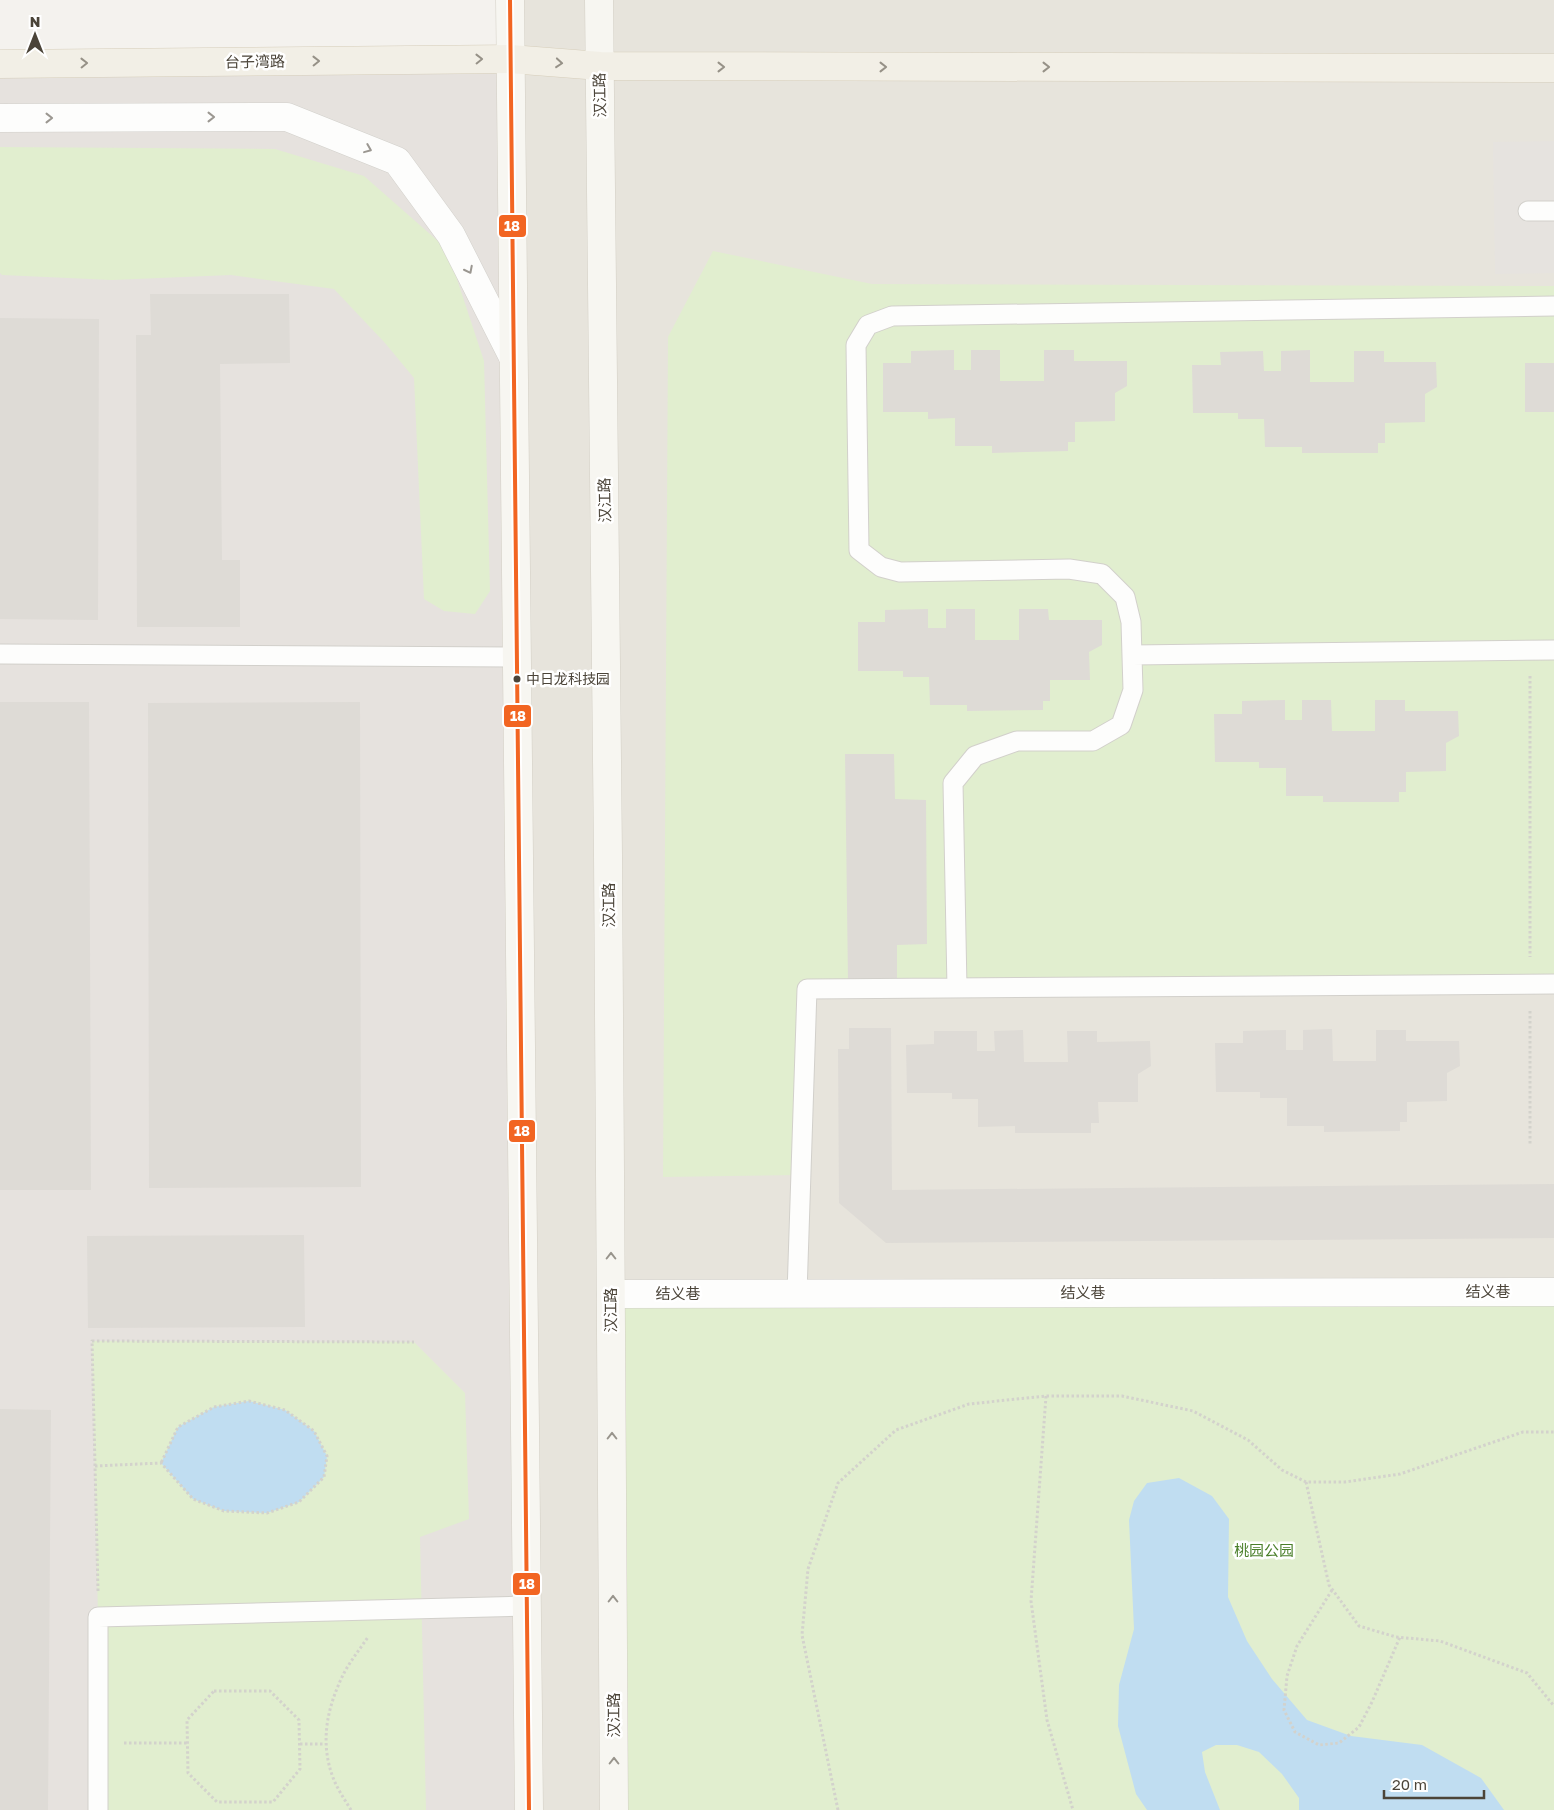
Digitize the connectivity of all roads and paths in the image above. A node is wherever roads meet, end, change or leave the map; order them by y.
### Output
1 (510, 0) edge
2 (599, 0) edge
3 (510, 59) junction
4 (0, 64) edge
5 (600, 66) junction
6 (1554, 68) edge
7 (0, 118) edge
8 (1528, 211) dead end
9 (1554, 211) edge
10 (1554, 306) edge
11 (513, 357) junction
12 (1554, 650) edge
13 (1530, 651) junction
14 (0, 654) edge
15 (1132, 655) junction
16 (517, 657) junction
17 (1530, 984) junction
18 (1554, 984) edge
19 (957, 988) junction
20 (1530, 1144) dead end
21 (1554, 1292) edge
22 (611, 1294) junction
23 (797, 1294) junction
24 (414, 1342) dead end
25 (1046, 1396) junction
26 (1554, 1432) edge
27 (161, 1463) junction
28 (95, 1466) junction
29 (1306, 1482) junction
30 (1332, 1590) junction
31 (526, 1606) junction
32 (386, 1610) junction
33 (98, 1617) junction
34 (1400, 1637) junction
35 (1554, 1706) edge
36 (98, 1743) junction
37 (187, 1743) junction
38 (300, 1744) junction
39 (325, 1744) junction
40 (98, 1810) edge
41 (351, 1810) edge
42 (529, 1810) edge
43 (614, 1810) edge
44 (838, 1810) edge
45 (1073, 1810) edge

1 - 3 main road
2 - 5 main road, 汉江路
4 -> 3 main road, 台子湾路
3 -> 5 main road, 台子湾路
3 - 11 main road
5 -> 6 main road, 台子湾路
22 -> 5 main road, 汉江路
7 -> 11 street
8 - 9 lane
10 - 15 lane
11 - 16 main road
12 - 13 lane
13 - 15 lane
13 - 17 path
14 - 16 lane
15 - 19 lane
16 - 31 main road
17 - 18 lane
17 - 19 lane
17 - 20 path
19 - 23 lane
21 - 23 street, 结义巷
22 - 23 street, 结义巷
43 -> 22 main road, 汉江路
24 - 28 path
25 - 29 path
25 - 44 path
25 - 45 path
26 - 29 path
27 - 27 path
27 - 28 path
28 - 33 path
29 - 30 path
30 - 34 path
30 - 34 path
31 - 32 lane
31 - 42 main road
32 - 33 lane
32 - 39 path
33 - 36 lane
34 - 35 path
36 - 37 path
36 - 40 lane
37 - 38 path
37 - 38 path
38 - 39 path
39 - 41 path

